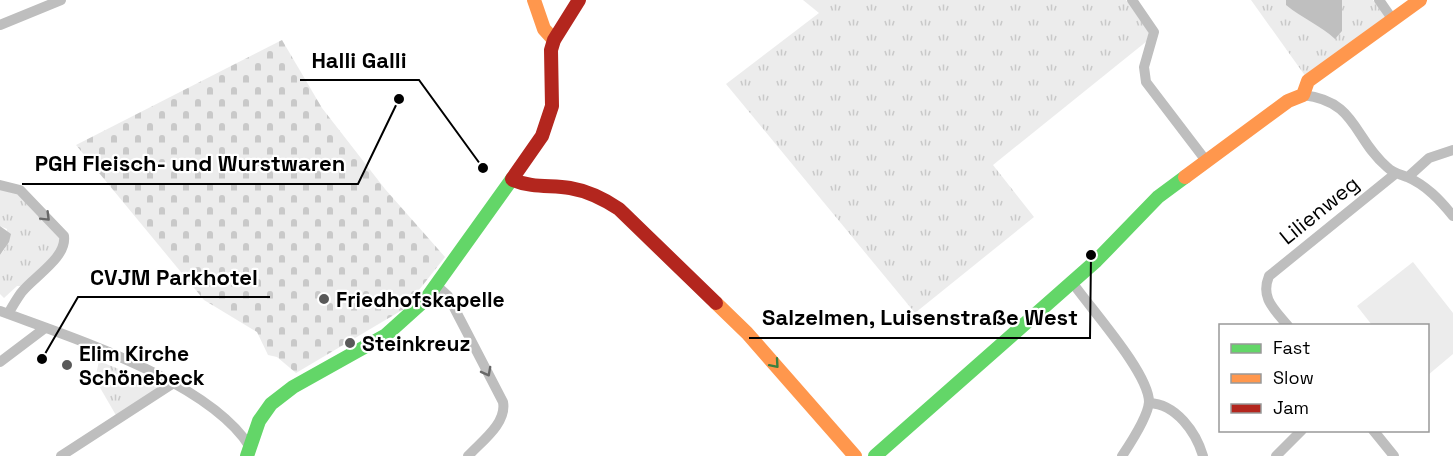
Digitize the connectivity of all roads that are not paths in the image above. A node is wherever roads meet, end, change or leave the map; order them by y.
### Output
1 (61, 0) edge
2 (534, 0) edge
3 (579, 0) edge
4 (1132, 0) edge
5 (1379, 0) edge
6 (1420, 0) edge
7 (1393, 20) junction
8 (0, 25) edge
9 (554, 40) junction
10 (1303, 95) junction
11 (1453, 150) edge
12 (1207, 162) junction
13 (1395, 174) junction
14 (1408, 177) junction
15 (513, 180) junction
16 (0, 185) edge
17 (1453, 216) edge
18 (1072, 282) junction
19 (437, 286) junction
20 (4, 313) edge
21 (1286, 324) edge
22 (45, 328) junction
23 (0, 362) edge
24 (175, 382) junction
25 (1149, 403) junction
26 (1300, 432) edge
27 (1375, 432) edge
28 (250, 453) edge
29 (61, 456) edge
30 (468, 456) edge
31 (855, 456) edge
32 (875, 456) edge
33 (1122, 456) edge
34 (1203, 456) edge
35 (1276, 456) edge
36 (1394, 456) edge

1 - 8 street
2 - 9 street
3 - 9 street
4 - 12 street
5 - 7 street
6 - 7 street
7 - 10 street
9 - 15 street
10 - 12 street
10 - 13 street
11 - 14 street
12 - 18 street
13 - 14 street
13 - 21 street, Lilienweg
14 - 17 street
15 - 19 street
15 -> 31 street
16 -> 20 street
18 - 25 street
18 - 32 street
19 - 28 street
19 -> 30 street
20 - 22 street
22 - 23 street
22 - 24 street
24 - 28 street
24 - 29 street
25 - 33 street
25 - 34 street
26 - 35 street
27 - 36 street

